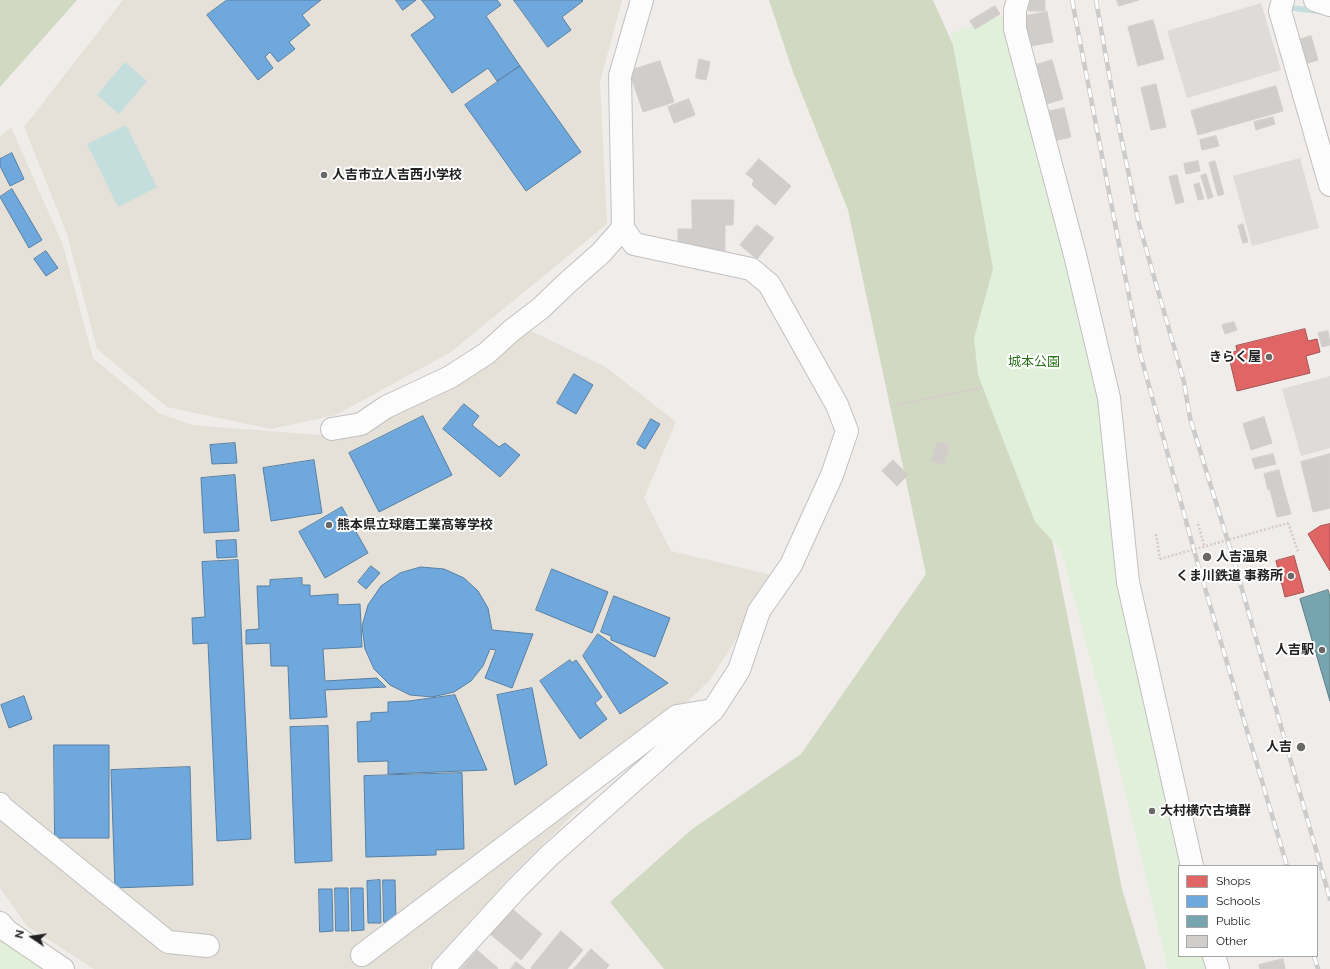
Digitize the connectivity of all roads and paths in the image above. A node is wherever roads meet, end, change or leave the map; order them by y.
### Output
1 (642, 0) edge
2 (1018, 0) edge
3 (1283, 0) edge
4 (1315, 0) edge
5 (1330, 5) edge
6 (1330, 185) edge
7 (623, 228) junction
8 (984, 387) dead end
9 (898, 405) dead end
10 (332, 429) dead end
11 (1198, 524) dead end
12 (1156, 534) dead end
13 (1204, 545) junction
14 (1298, 551) dead end
15 (713, 710) junction
16 (0, 804) edge
17 (1192, 865) edge
18 (0, 923) edge
19 (208, 946) dead end
20 (362, 955) dead end
21 (1214, 957) edge
22 (63, 969) edge
23 (443, 969) edge
24 (1218, 969) edge

1 - 7 street
2 - 17 street
3 - 6 street
4 - 5 street
7 - 10 street
7 - 15 street
8 - 9 path
11 - 13 path
12 - 13 path, bridge
13 - 14 path, bridge
15 - 20 street
15 - 23 street
16 - 19 street
18 - 22 street
21 - 24 street

